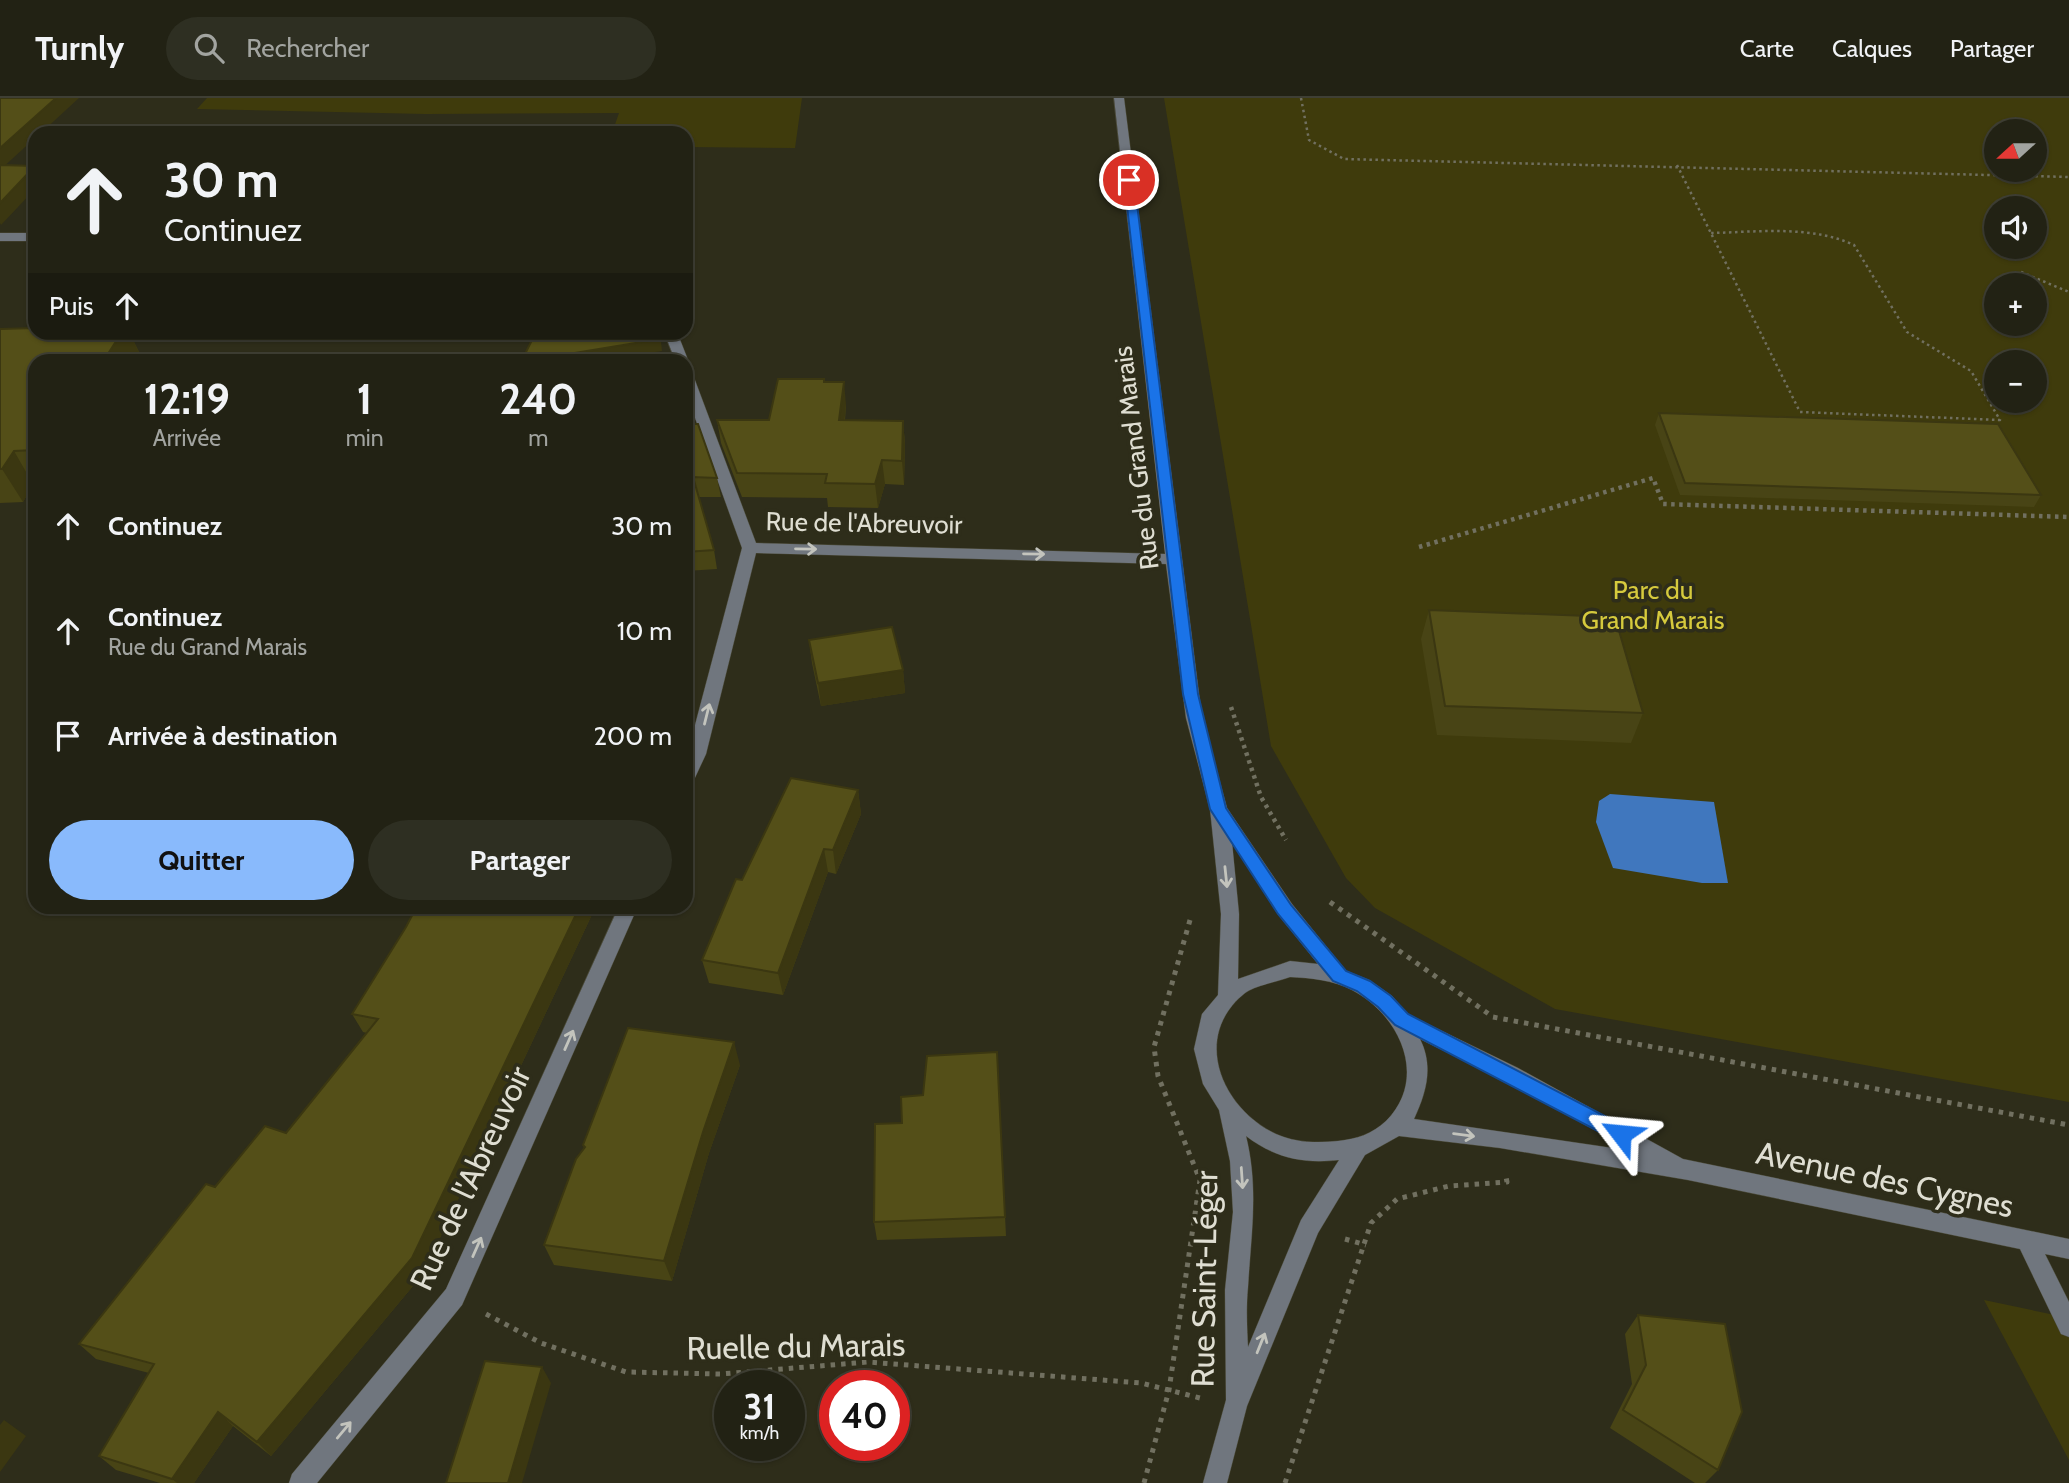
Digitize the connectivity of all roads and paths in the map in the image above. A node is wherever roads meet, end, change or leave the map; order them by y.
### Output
1 (1119, 98) edge
2 (1301, 98) edge
3 (1677, 165) junction
4 (2069, 177) edge
5 (1711, 233) junction
6 (0, 237) edge
7 (28, 237) edge
8 (2021, 272) dead end
9 (2069, 292) edge
10 (693, 394) edge
11 (2069, 517) edge
12 (1419, 547) dead end
13 (750, 548) junction
14 (1174, 559) junction
15 (1227, 694) dead end
16 (693, 763) edge
17 (1219, 809) junction
18 (1293, 851) dead end
19 (1326, 898) dead end
20 (625, 914) edge
21 (1230, 914) junction
22 (1339, 976) junction
23 (1228, 995) junction
24 (1401, 1020) junction
25 (1512, 1022) junction
26 (1511, 1074) junction
27 (1229, 1111) junction
28 (2069, 1125) edge
29 (1396, 1126) junction
30 (1500, 1139) junction
31 (1358, 1149) junction
32 (1688, 1170) junction
33 (2027, 1241) junction
34 (2069, 1249) edge
35 (454, 1297) junction
36 (2069, 1326) edge
37 (1169, 1390) junction
38 (1236, 1406) junction
39 (301, 1483) edge
40 (1144, 1483) edge
41 (1215, 1483) edge
42 (1285, 1483) edge

1 - 14 street, Rue du Grand Marais
2 - 3 path
3 - 4 path
3 - 5 path
5 - 5 path
6 - 7 street
8 - 9 path
10 - 13 street
11 - 12 path
13 -> 14 street, Rue de l'Abreuvoir
16 -> 13 street, Rue de l'Abreuvoir
14 - 17 street, Rue du Grand Marais
15 - 18 path
17 -> 21 street, Rue du Grand Marais
17 - 22 street, Rue du Grand Marais
19 - 25 path
35 -> 20 street, Rue de l'Abreuvoir
21 - 23 street, Rue du Grand Marais
21 - 37 path
22 - 23 street
22 - 24 street
23 - 27 street
24 - 26 street, Avenue des Cygnes
24 - 29 street
25 - 26 path
25 - 28 path
26 - 32 street, Avenue des Cygnes
27 - 31 street
27 -> 38 street, Rue Saint-Léger
29 -> 30 street, Avenue des Cygnes
29 - 31 street
30 - 32 street, Avenue des Cygnes
30 - 42 path
38 -> 31 street, Rue Saint-Léger
32 - 33 street, Avenue des Cygnes
33 - 34 street, Avenue des Cygnes
33 - 36 street
35 - 37 path, Ruelle du Marais
39 -> 35 street, Rue de l'Abreuvoir
37 - 38 path, Ruelle du Marais
37 - 40 path
38 - 41 street, Rue Saint-Léger

